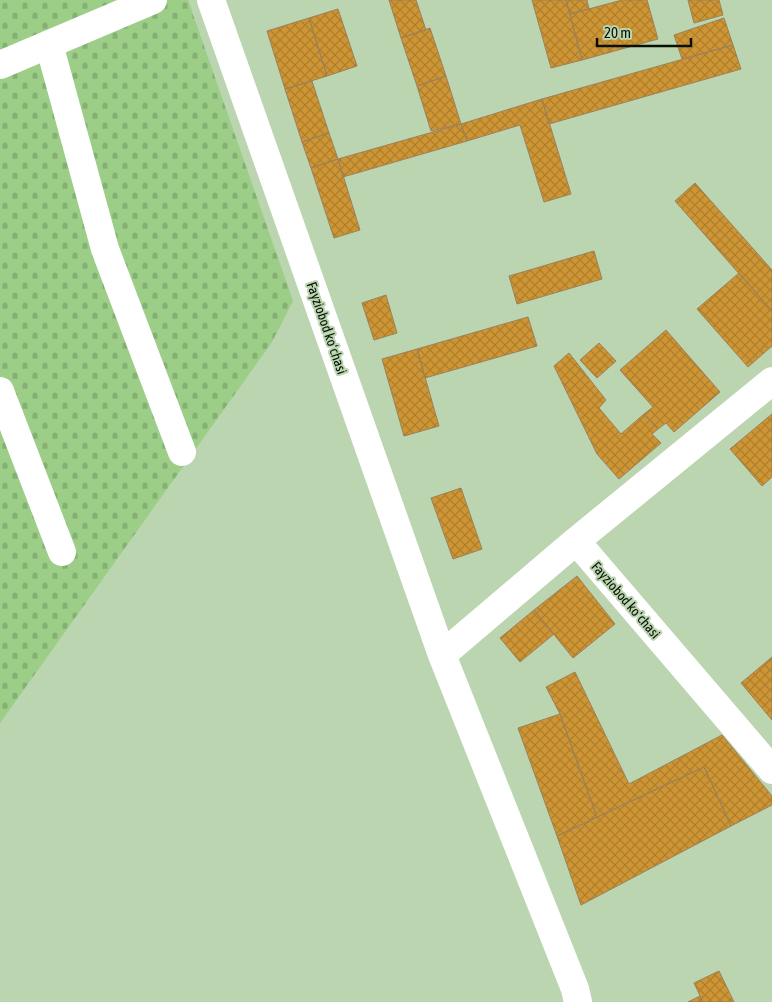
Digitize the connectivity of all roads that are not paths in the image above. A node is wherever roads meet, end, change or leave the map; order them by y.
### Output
1 (153, 0) edge
2 (211, 0) edge
3 (49, 44) junction
4 (0, 65) edge
5 (772, 381) edge
6 (0, 391) edge
7 (182, 452) dead end
8 (576, 541) junction
9 (62, 552) dead end
10 (442, 655) junction
11 (772, 770) edge
12 (578, 1002) edge

1 - 3 street
2 - 10 street, Fayziobod koʻchasi
3 - 4 street
3 - 7 street
5 - 8 street
6 - 9 street
8 - 10 street
8 - 11 street, Fayziobod koʻchasi
10 - 12 street, Fayziobod koʻchasi

